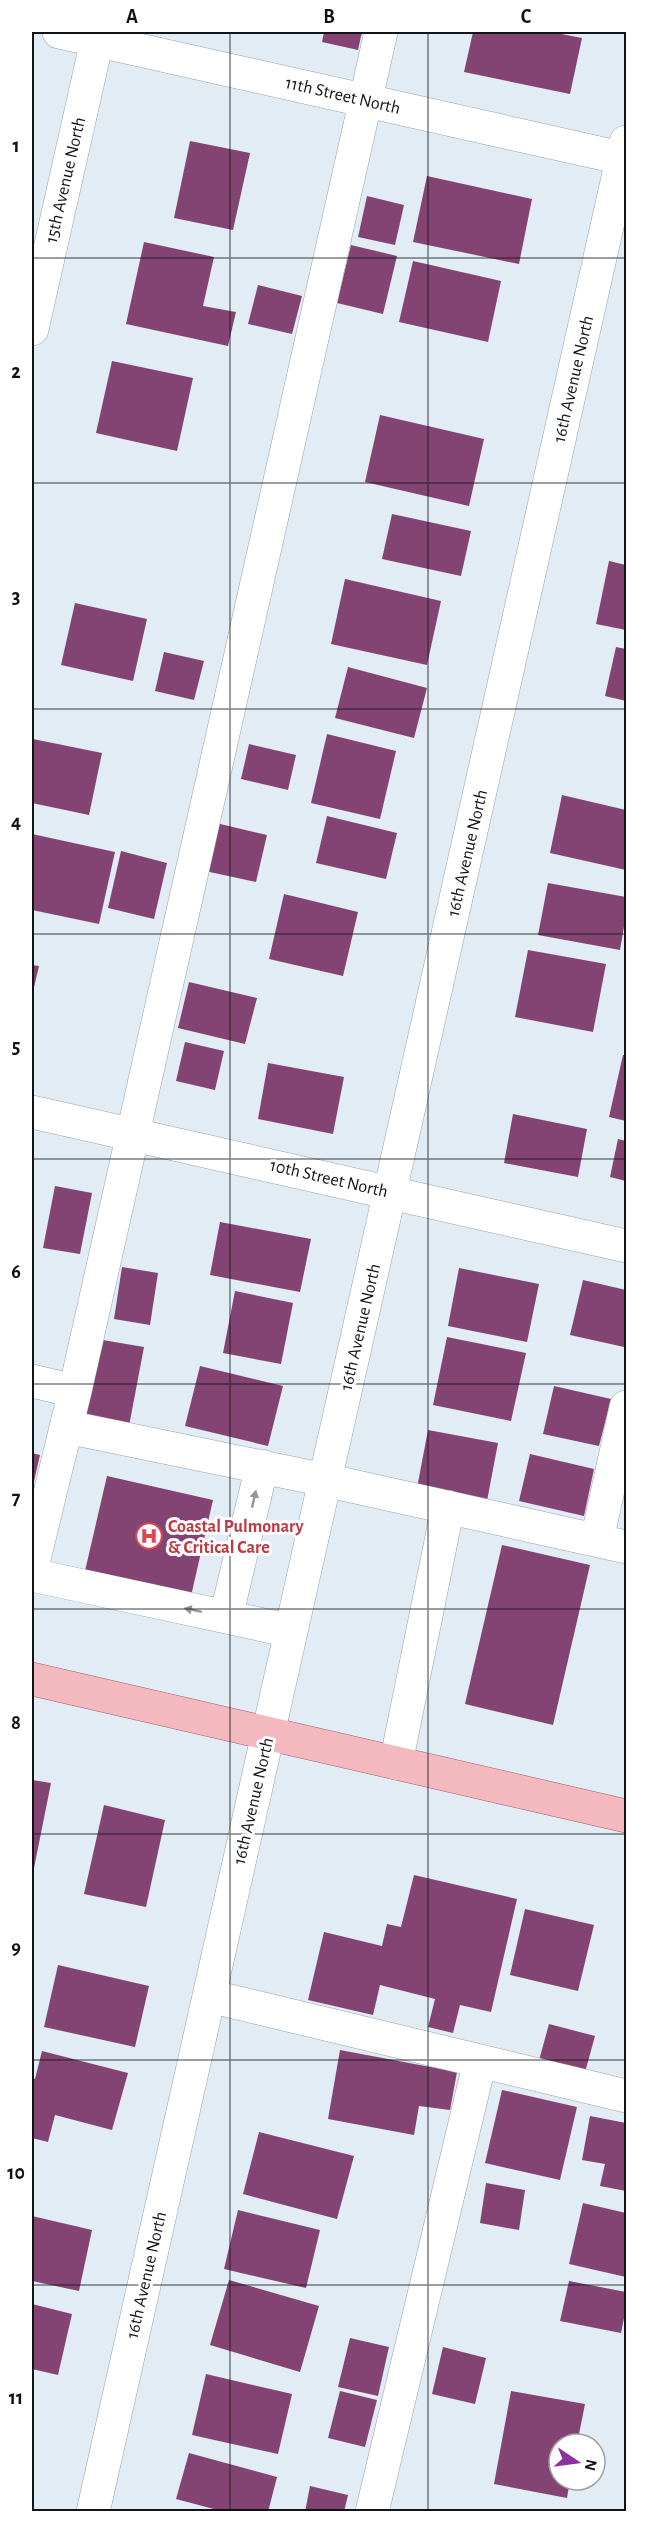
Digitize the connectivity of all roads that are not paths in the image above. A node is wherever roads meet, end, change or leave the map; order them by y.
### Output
1 (59, 32) edge
2 (381, 32) edge
3 (98, 36) edge
4 (365, 100) junction
5 (625, 153) edge
6 (32, 329) edge
7 (32, 1112) edge
8 (131, 1134) junction
9 (390, 1192) junction
10 (627, 1246) edge
11 (32, 1381) edge
12 (75, 1390) junction
13 (627, 1407) edge
14 (67, 1426) junction
15 (262, 1466) junction
16 (325, 1480) junction
17 (448, 1507) junction
18 (612, 1544) edge
19 (32, 1567) edge
20 (32, 1575) edge
21 (226, 1617) junction
22 (291, 1631) junction
23 (32, 1679) edge
24 (268, 1733) junction
25 (396, 1763) junction
26 (627, 1815) edge
27 (209, 1996) junction
28 (480, 2061) junction
29 (627, 2096) edge
30 (93, 2511) edge
31 (372, 2511) edge

1 - 3 street, 11th Street North
2 - 4 street
3 - 4 street, 11th Street North
3 - 6 street, 15th Avenue North
4 - 5 street, 11th Street North
4 - 8 street
5 - 9 street, 16th Avenue North
7 - 8 street, 10th Street North
8 - 9 street, 10th Street North
8 - 12 street
9 - 10 street, 10th Street North
9 - 16 street, 16th Avenue North
11 - 12 street
12 - 14 street
13 - 18 street
14 - 15 street
14 - 19 street
15 - 16 street
21 -> 15 street
16 - 17 street
16 - 22 street, 16th Avenue North
17 - 18 street
17 - 25 street
21 -> 20 street
21 - 22 street
22 - 24 street, 16th Avenue North
23 - 24 main road
24 - 25 main road
24 - 27 street, 16th Avenue North
25 - 26 main road
27 - 28 street
27 - 30 street, 16th Avenue North
28 - 29 street
28 - 31 street

